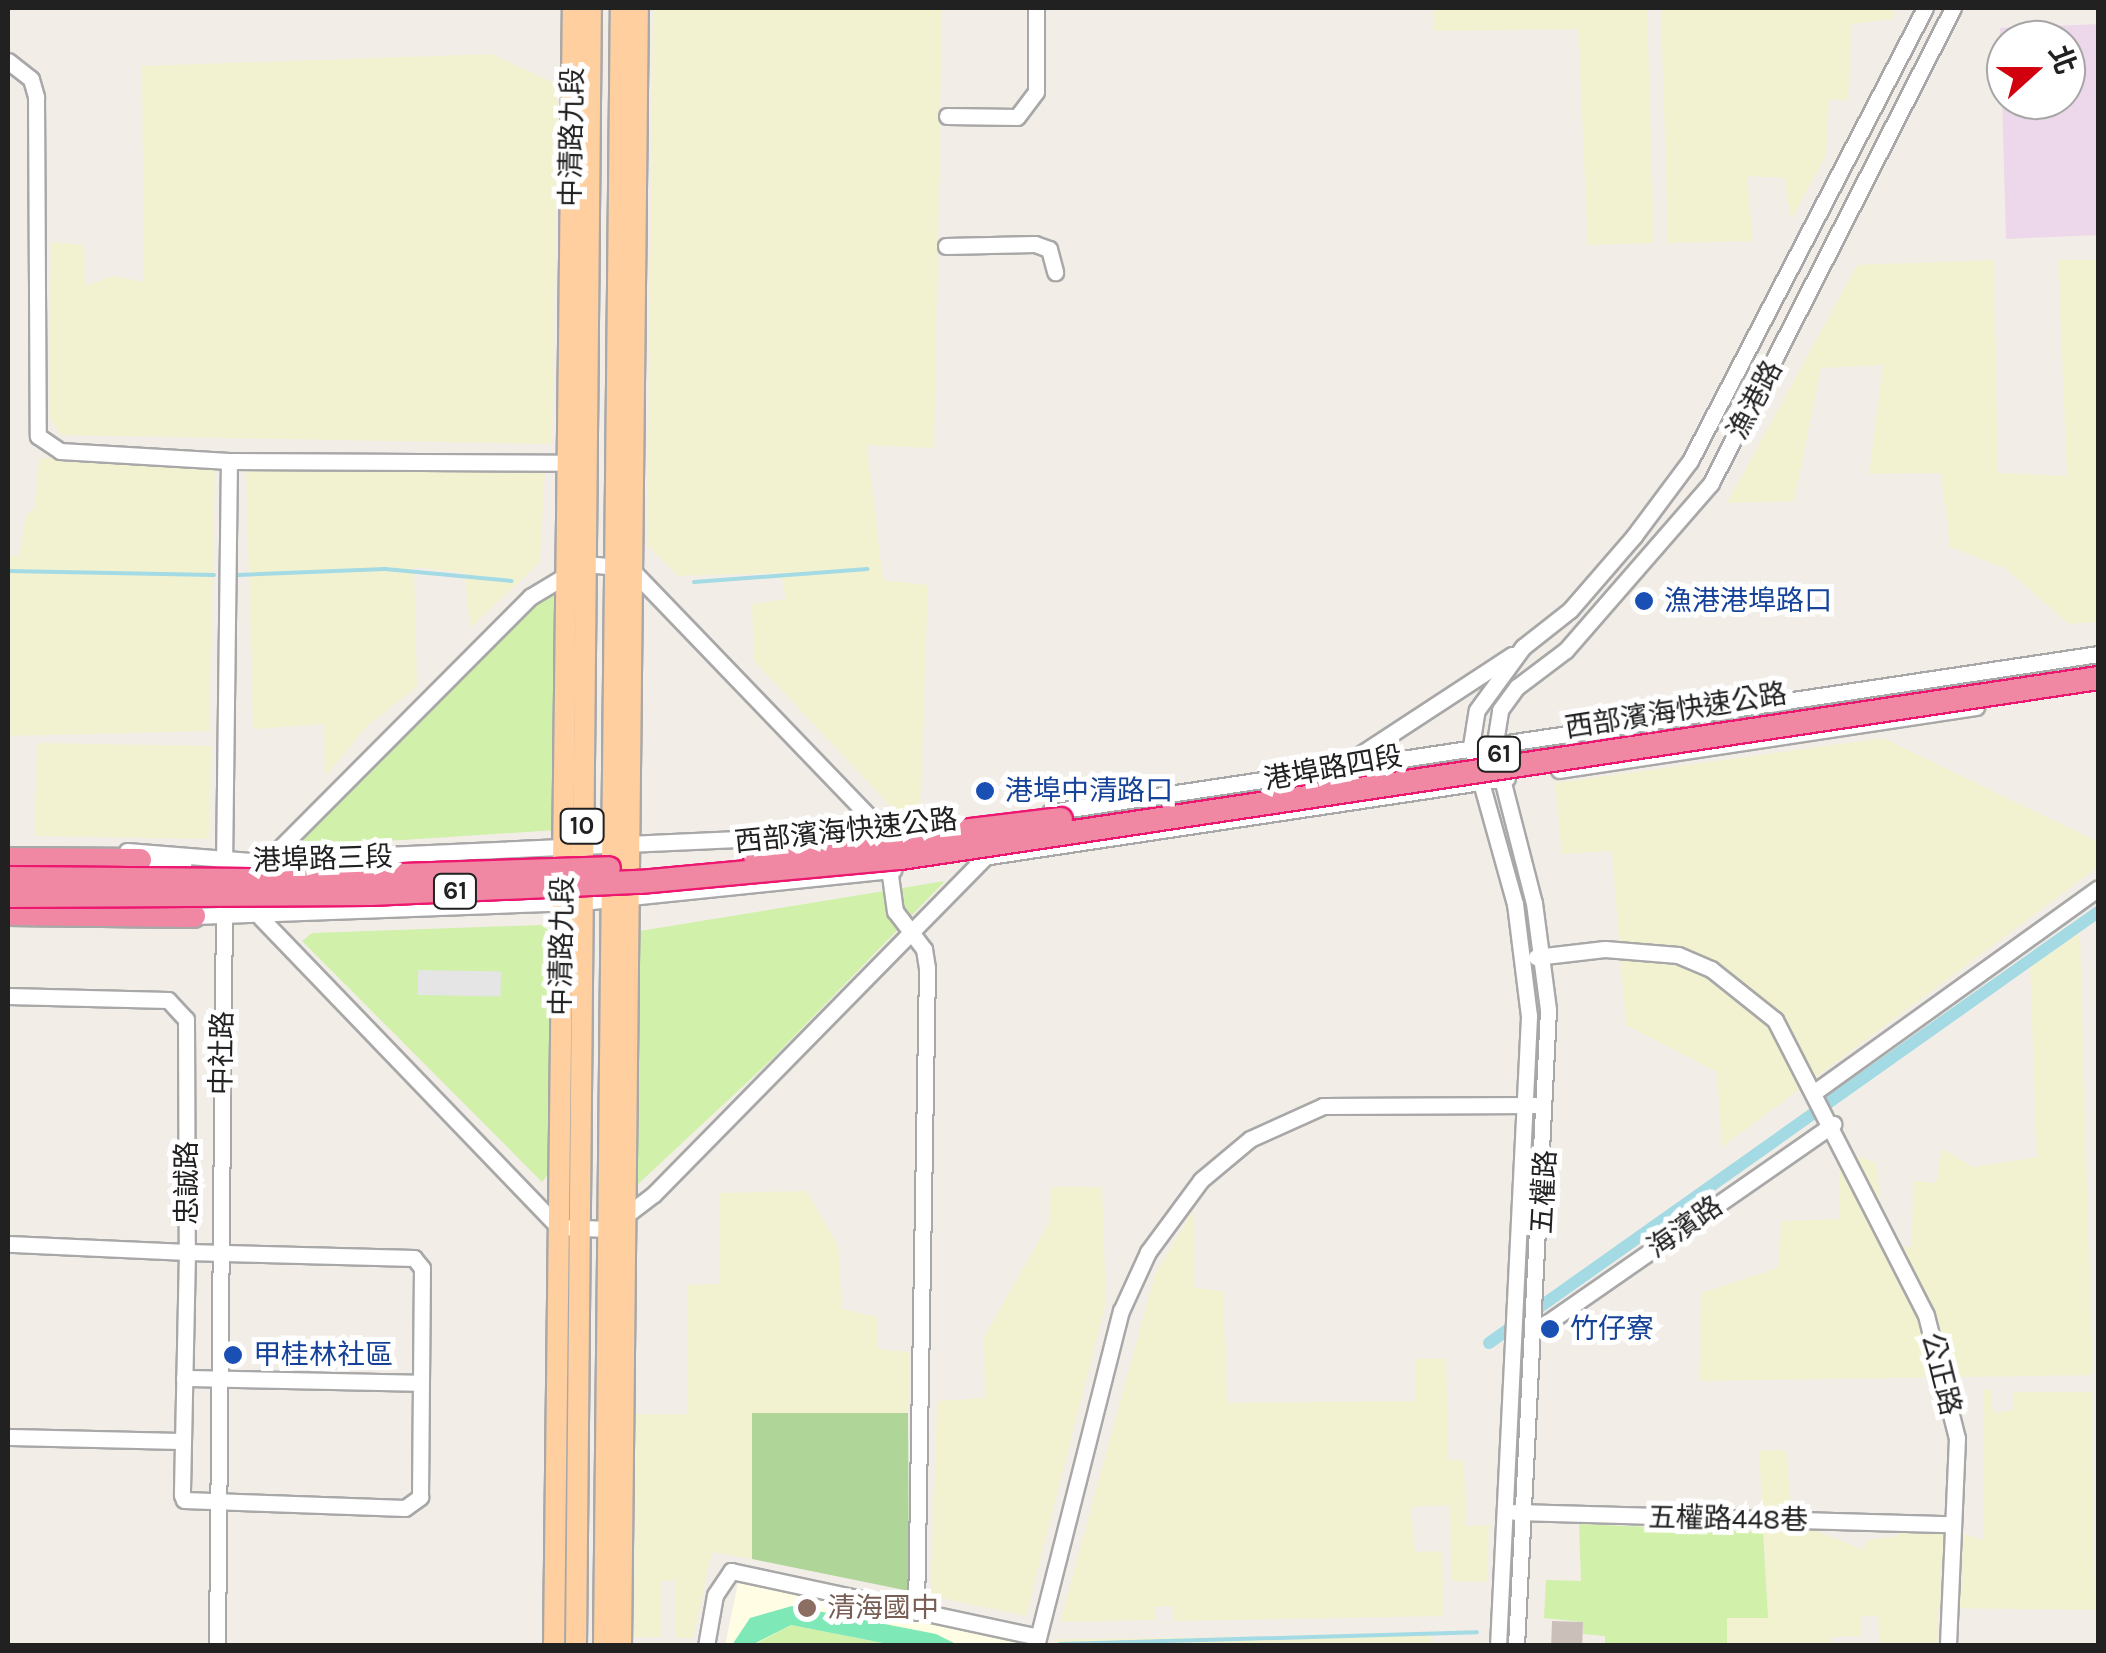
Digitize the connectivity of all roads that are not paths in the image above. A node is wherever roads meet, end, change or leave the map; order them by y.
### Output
1 (573, 8) edge
2 (591, 8) edge
3 (621, 8) edge
4 (638, 8) edge
5 (1036, 8) edge
6 (1925, 8) edge
7 (1953, 8) edge
8 (8, 61) edge
9 (947, 116) dead end
10 (946, 246) dead end
11 (1055, 272) dead end
12 (229, 461) junction
13 (569, 463) junction
14 (585, 564) junction
15 (621, 565) junction
16 (565, 576) junction
17 (1524, 647) junction
18 (2098, 654) edge
19 (2098, 664) edge
20 (2098, 678) edge
21 (2098, 686) edge
22 (1493, 744) junction
23 (1471, 746) junction
24 (1344, 765) junction
25 (1502, 778) junction
26 (1480, 782) junction
27 (884, 832) junction
28 (8, 850) edge
29 (618, 850) junction
30 (573, 852) junction
31 (986, 856) junction
32 (8, 859) edge
33 (140, 860) joint
34 (203, 861) junction
35 (224, 861) junction
36 (267, 861) junction
37 (8, 868) edge
38 (888, 870) junction
39 (8, 878) edge
40 (2098, 888) edge
41 (8, 896) edge
42 (618, 898) junction
43 (573, 902) junction
44 (8, 905) edge
45 (8, 914) edge
46 (194, 916) joint
47 (224, 916) junction
48 (256, 917) junction
49 (8, 923) edge
50 (907, 932) junction
51 (1542, 957) junction
52 (1522, 959) junction
53 (8, 996) edge
54 (1816, 1091) junction
55 (1529, 1105) junction
56 (1549, 1105) junction
57 (1833, 1124) junction
58 (617, 1224) junction
59 (558, 1227) junction
60 (580, 1228) junction
61 (8, 1244) edge
62 (187, 1252) junction
63 (221, 1252) junction
64 (1537, 1330) junction
65 (184, 1378) junction
66 (219, 1379) junction
67 (421, 1383) junction
68 (8, 1437) edge
69 (183, 1440) junction
70 (218, 1504) junction
71 (1506, 1512) junction
72 (1524, 1513) junction
73 (1951, 1524) junction
74 (916, 1612) junction
75 (1037, 1641) edge
76 (217, 1646) edge
77 (554, 1646) edge
78 (576, 1646) edge
79 (604, 1646) edge
80 (621, 1646) edge
81 (706, 1646) edge
82 (1498, 1646) edge
83 (1516, 1646) edge
84 (1948, 1646) edge

1 - 13 main road, 中清路九段
2 - 14 main road, 中清路九段 / 10
3 - 15 main road, 中清路九段 / 10
4 - 15 main road, 中清路九段
5 - 9 street
6 - 17 street, 漁港路
7 - 22 street, 漁港路
8 - 12 street
10 - 11 street
12 - 13 street
12 - 35 street, 中社路
13 - 16 main road, 中清路九段
14 - 15 street
14 - 16 street
14 - 30 main road, 中清路九段 / 10
15 - 27 street
15 - 29 main road, 中清路九段 / 10
16 - 30 main road, 中清路九段
16 - 36 street
17 - 23 street, 漁港路
17 - 24 street
18 - 22 street, 港埠路四段
19 - 39 highway, 西部濱海快速公路 / 61, bridge
20 - 41 highway, 西部濱海快速公路 / 61, bridge
21 - 25 street, 港埠路四段
22 - 23 street, 港埠路四段
22 - 25 street, 五權路
23 - 24 street, 港埠路四段
23 - 26 street, 五權路
24 - 27 street, 港埠路四段
25 - 26 street, 港埠路四段
25 - 51 street, 五權路
26 - 31 street, 港埠路四段
26 - 52 street, 五權路
27 - 29 street, 港埠路四段
27 - 38 street
28 - 34 street, 港埠路三段
29 - 30 street, 港埠路四段
29 - 42 main road, 中清路九段 / 10
30 - 36 street, 港埠路三段
30 - 43 main road, 中清路九段
31 - 38 street, 港埠路四段
31 - 50 street
32 - 33 highway
33 - 34 street, 港埠路三段
34 - 35 street, 港埠路三段
34 - 37 street, 港埠路三段
35 - 36 street, 港埠路三段
35 - 47 street, 中社路
38 - 42 street, 港埠路四段
38 - 50 street
40 - 54 street
42 - 43 street, 港埠路三段
42 - 58 main road, 中清路九段 / 10
43 - 48 street, 港埠路三段
43 - 59 main road, 中清路九段
43 - 60 main road, 中清路九段
44 - 47 street, 港埠路三段
45 - 46 highway
46 - 47 street, 港埠路三段
47 - 48 street, 港埠路三段
47 - 49 street, 港埠路三段
47 - 63 street, 中社路
48 - 59 street
50 - 58 street
50 - 74 street
51 - 52 street
51 - 54 street
51 - 56 street, 五權路
52 - 55 street, 五權路
53 - 62 street, 忠誠路
54 - 57 street, 公正路
55 - 56 street
55 - 71 street, 五權路
55 - 75 street
56 - 64 street, 五權路
57 - 64 street, 海濱路
57 - 73 street, 公正路
58 - 60 street
58 - 79 main road, 中清路九段 / 10
58 - 80 main road, 中清路九段
59 - 60 street
59 - 77 main road, 中清路九段
60 - 78 main road, 中清路九段
61 - 62 street
62 - 63 street
62 - 65 street, 忠誠路
63 - 66 street, 中社路
63 - 67 street
64 - 72 street, 五權路
65 - 66 street
65 - 69 street, 忠誠路
66 - 67 street
66 - 70 street, 中社路
67 - 70 street
68 - 69 street
69 - 70 street, 忠誠路
70 - 76 street, 中社路
71 - 72 street, 五權路448巷
71 - 82 street, 五權路
72 - 73 street, 五權路448巷
72 - 83 street, 五權路
73 - 84 street, 公正路
74 - 75 street
74 - 81 street

